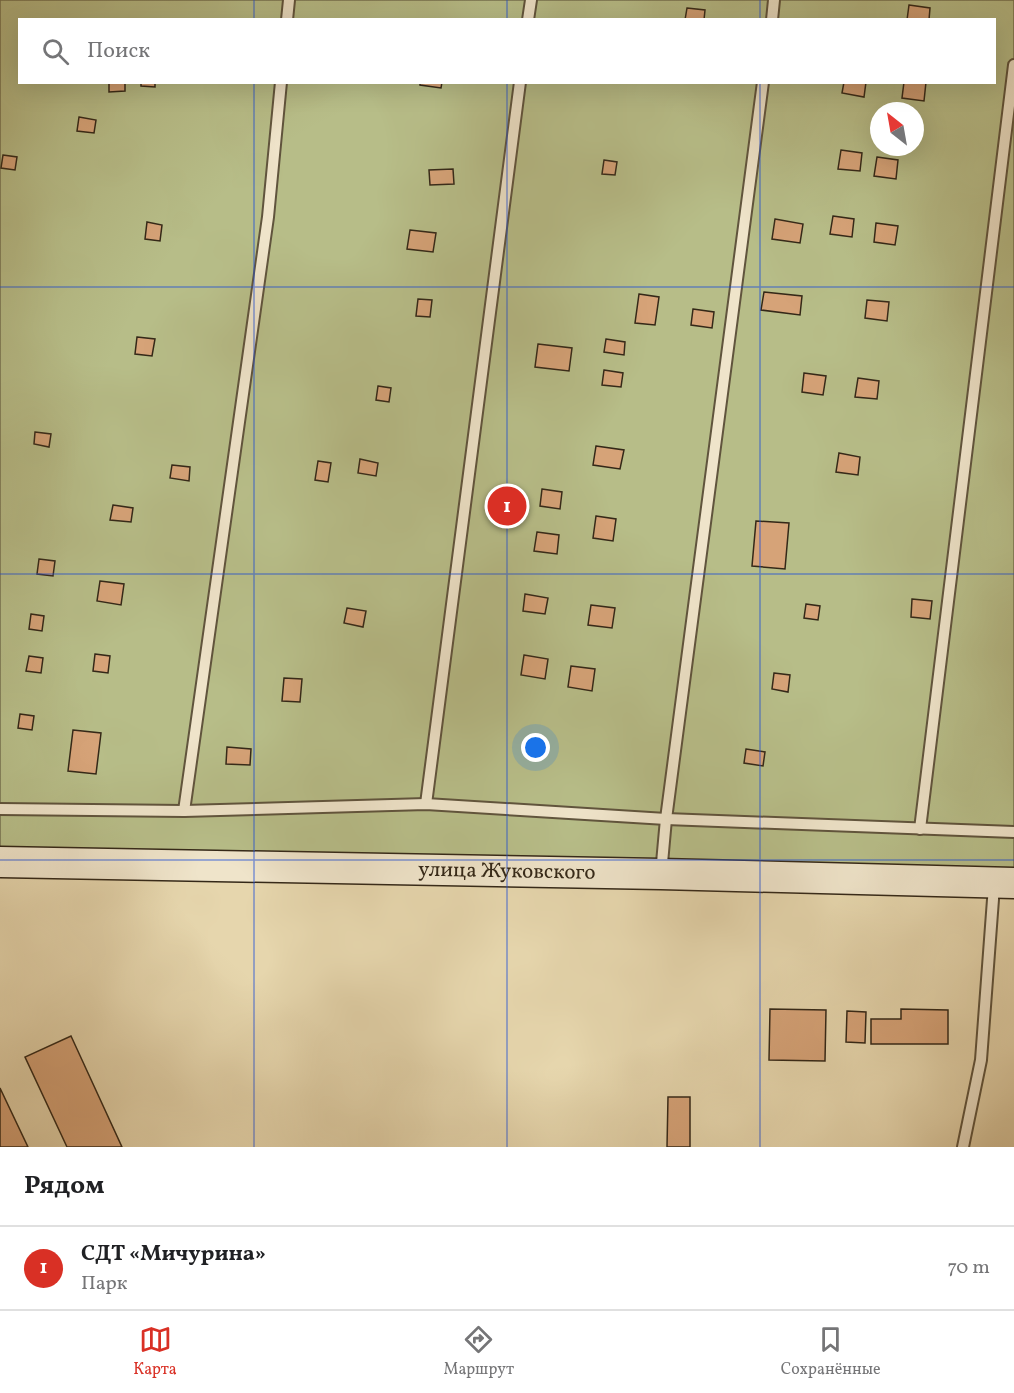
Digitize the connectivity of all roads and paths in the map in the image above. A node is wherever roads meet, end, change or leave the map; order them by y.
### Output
1 (289, 0) edge
2 (531, 0) edge
3 (774, 0) edge
4 (287, 18) edge
5 (528, 18) edge
6 (772, 18) edge
7 (1014, 65) edge
8 (281, 84) edge
9 (520, 84) edge
10 (763, 84) edge
11 (426, 804) junction
12 (0, 809) edge
13 (184, 811) junction
14 (666, 819) junction
15 (920, 829) junction
16 (1014, 832) edge
17 (0, 862) edge
18 (661, 874) junction
19 (1004, 883) edge
20 (963, 1147) edge

1 - 4 lane
2 - 5 lane
3 - 6 lane
7 - 15 lane
8 - 13 lane
9 - 11 lane
10 - 14 lane
11 - 13 lane
11 - 14 lane
12 - 13 lane
14 - 15 lane
14 - 18 lane
15 - 16 lane
17 - 18 main road, улица Жуковского
18 - 19 main road, улица Жуковского
19 - 20 lane

